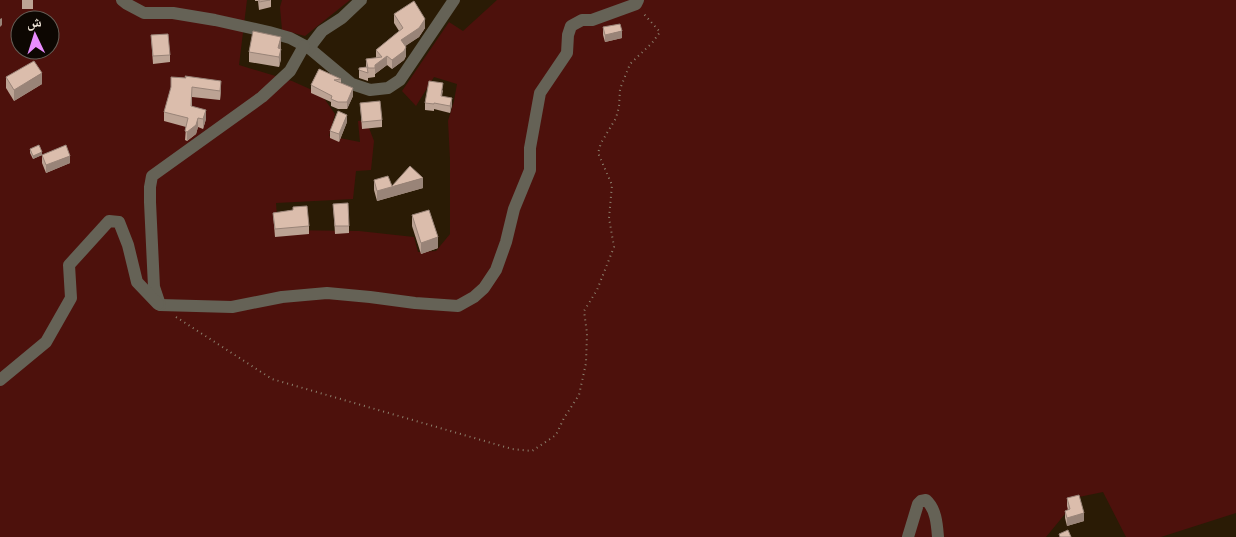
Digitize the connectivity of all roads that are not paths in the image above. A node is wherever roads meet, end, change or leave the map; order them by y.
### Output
1 (122, 0) edge
2 (361, 0) edge
3 (454, 0) edge
4 (638, 0) edge
5 (306, 47) junction
6 (160, 305) junction
7 (0, 380) edge
8 (908, 537) edge
9 (938, 537) edge

1 - 5 street
2 - 5 street
3 - 5 street
4 - 6 street
5 - 6 street
6 - 7 street
8 - 9 street

